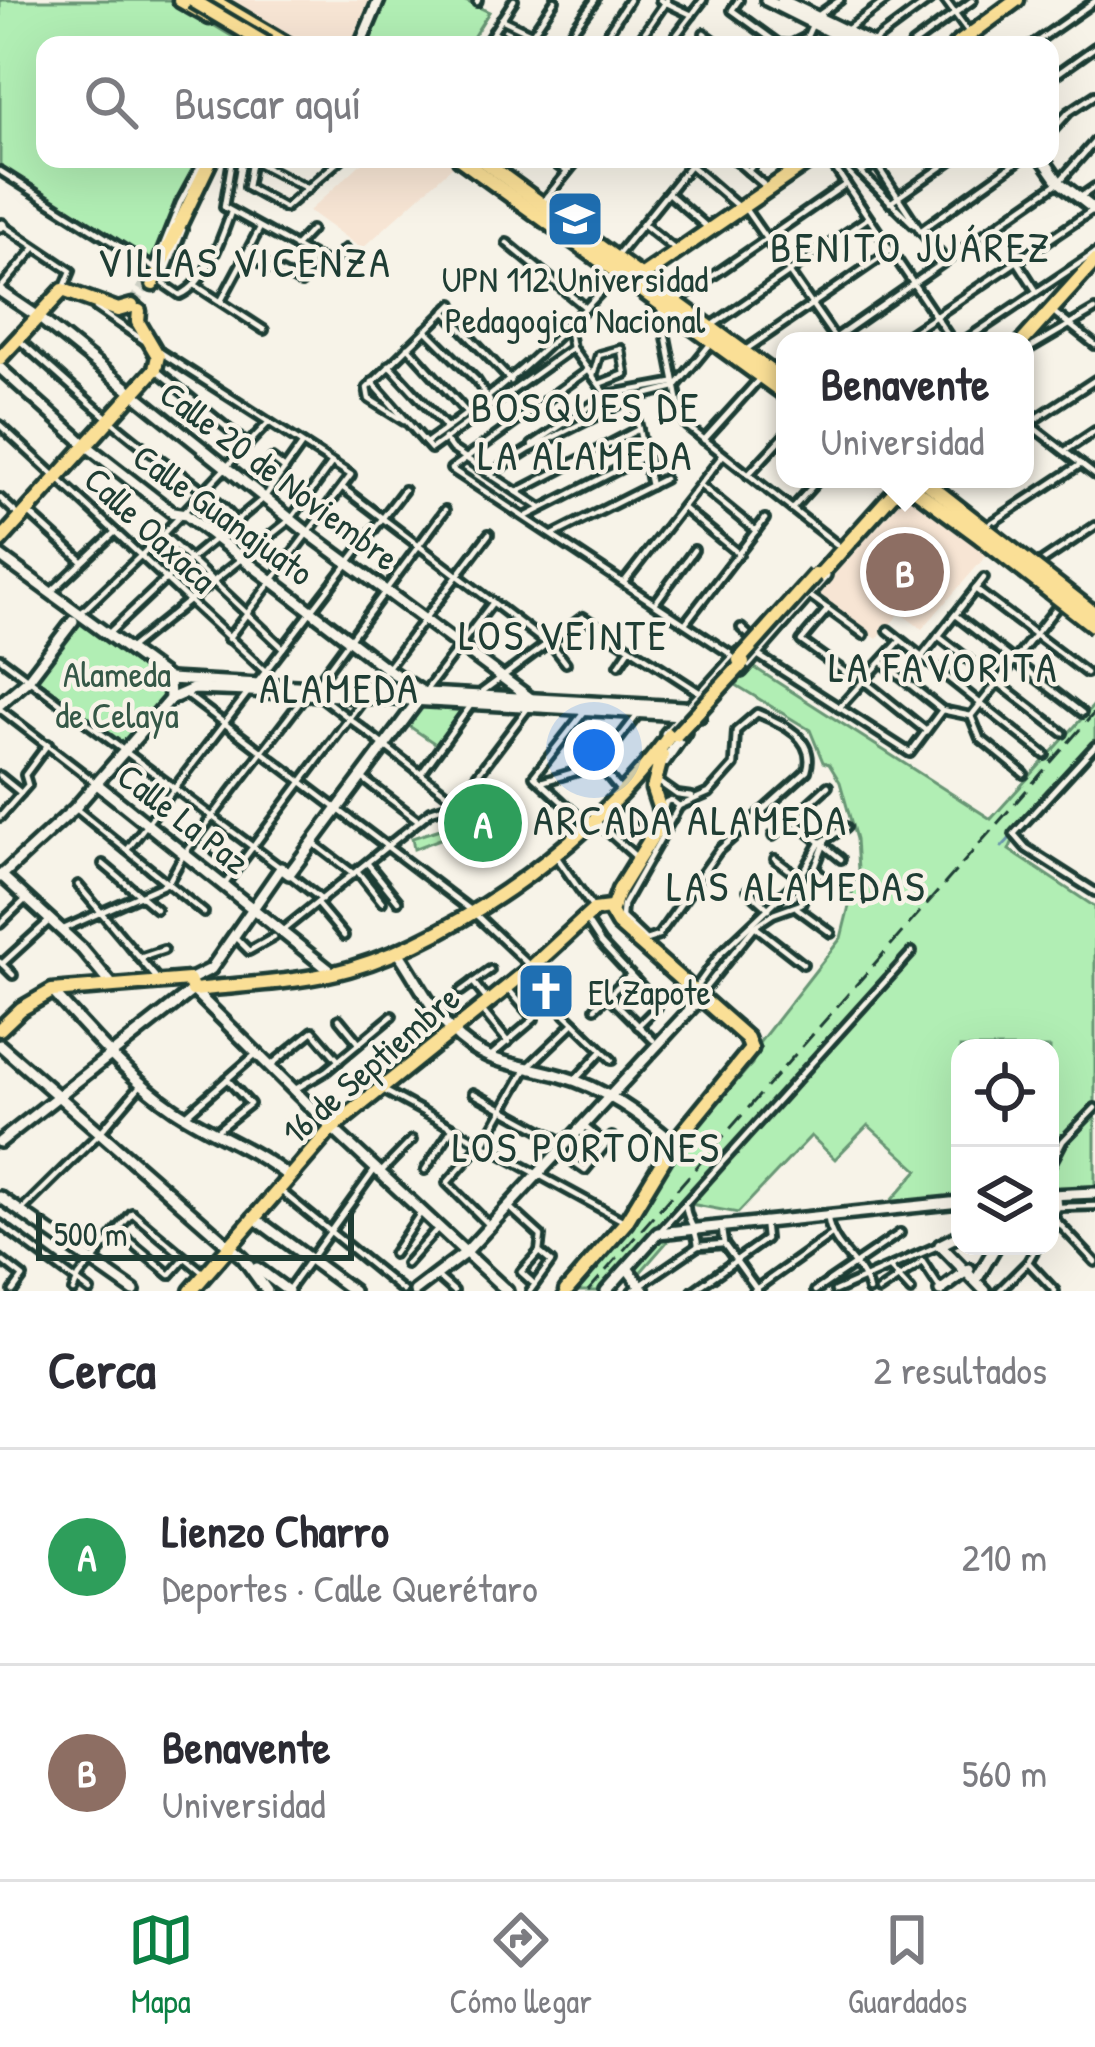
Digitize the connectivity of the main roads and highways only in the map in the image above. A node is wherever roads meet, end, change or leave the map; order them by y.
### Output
1 (180, 0) edge
2 (192, 0) edge
3 (1017, 0) edge
4 (1029, 0) edge
5 (207, 3) edge
6 (248, 36) edge
7 (250, 36) edge
8 (250, 36) edge
9 (268, 36) edge
10 (976, 36) edge
11 (977, 36) edge
12 (202, 168) edge
13 (204, 168) edge
14 (474, 168) edge
15 (492, 168) edge
16 (786, 168) edge
17 (798, 168) edge
18 (739, 206) junction
19 (708, 227) junction
20 (1095, 257) edge
21 (1095, 272) edge
22 (633, 273) junction
23 (1034, 334) edge
24 (1034, 337) edge
25 (0, 358) edge
26 (776, 372) edge
27 (776, 388) edge
28 (893, 488) edge
29 (894, 488) edge
30 (930, 488) edge
31 (0, 542) edge
32 (828, 564) junction
33 (1093, 616) edge
34 (672, 733) junction
35 (628, 790) junction
36 (657, 795) junction
37 (598, 911) junction
38 (696, 995) junction
39 (0, 1029) edge
40 (751, 1048) junction
41 (191, 1291) edge
42 (566, 1291) edge

1 - 5 main road
2 - 6 main road, bridge
3 - 10 main road
4 - 11 main road
5 - 7 main road
5 - 8 main road
5 - 9 main road, bridge
12 - 13 main road
14 - 22 main road
15 - 22 main road
16 - 18 main road
17 - 18 main road
18 - 19 main road
19 - 22 main road
19 - 22 main road
20 - 23 main road
21 - 24 main road
22 - 26 main road
22 - 27 main road
25 - 31 main road
28 - 32 main road
29 - 32 main road
30 - 33 main road, bridge
32 - 34 main road, bridge
34 - 35 main road
34 - 36 main road, 16 de Septiembre
35 - 36 main road
35 - 39 main road
36 - 37 main road, 16 de Septiembre
37 - 38 main road
37 - 38 main road
37 - 41 main road, 16 de Septiembre
38 - 40 main road
38 - 40 main road
40 - 42 main road

